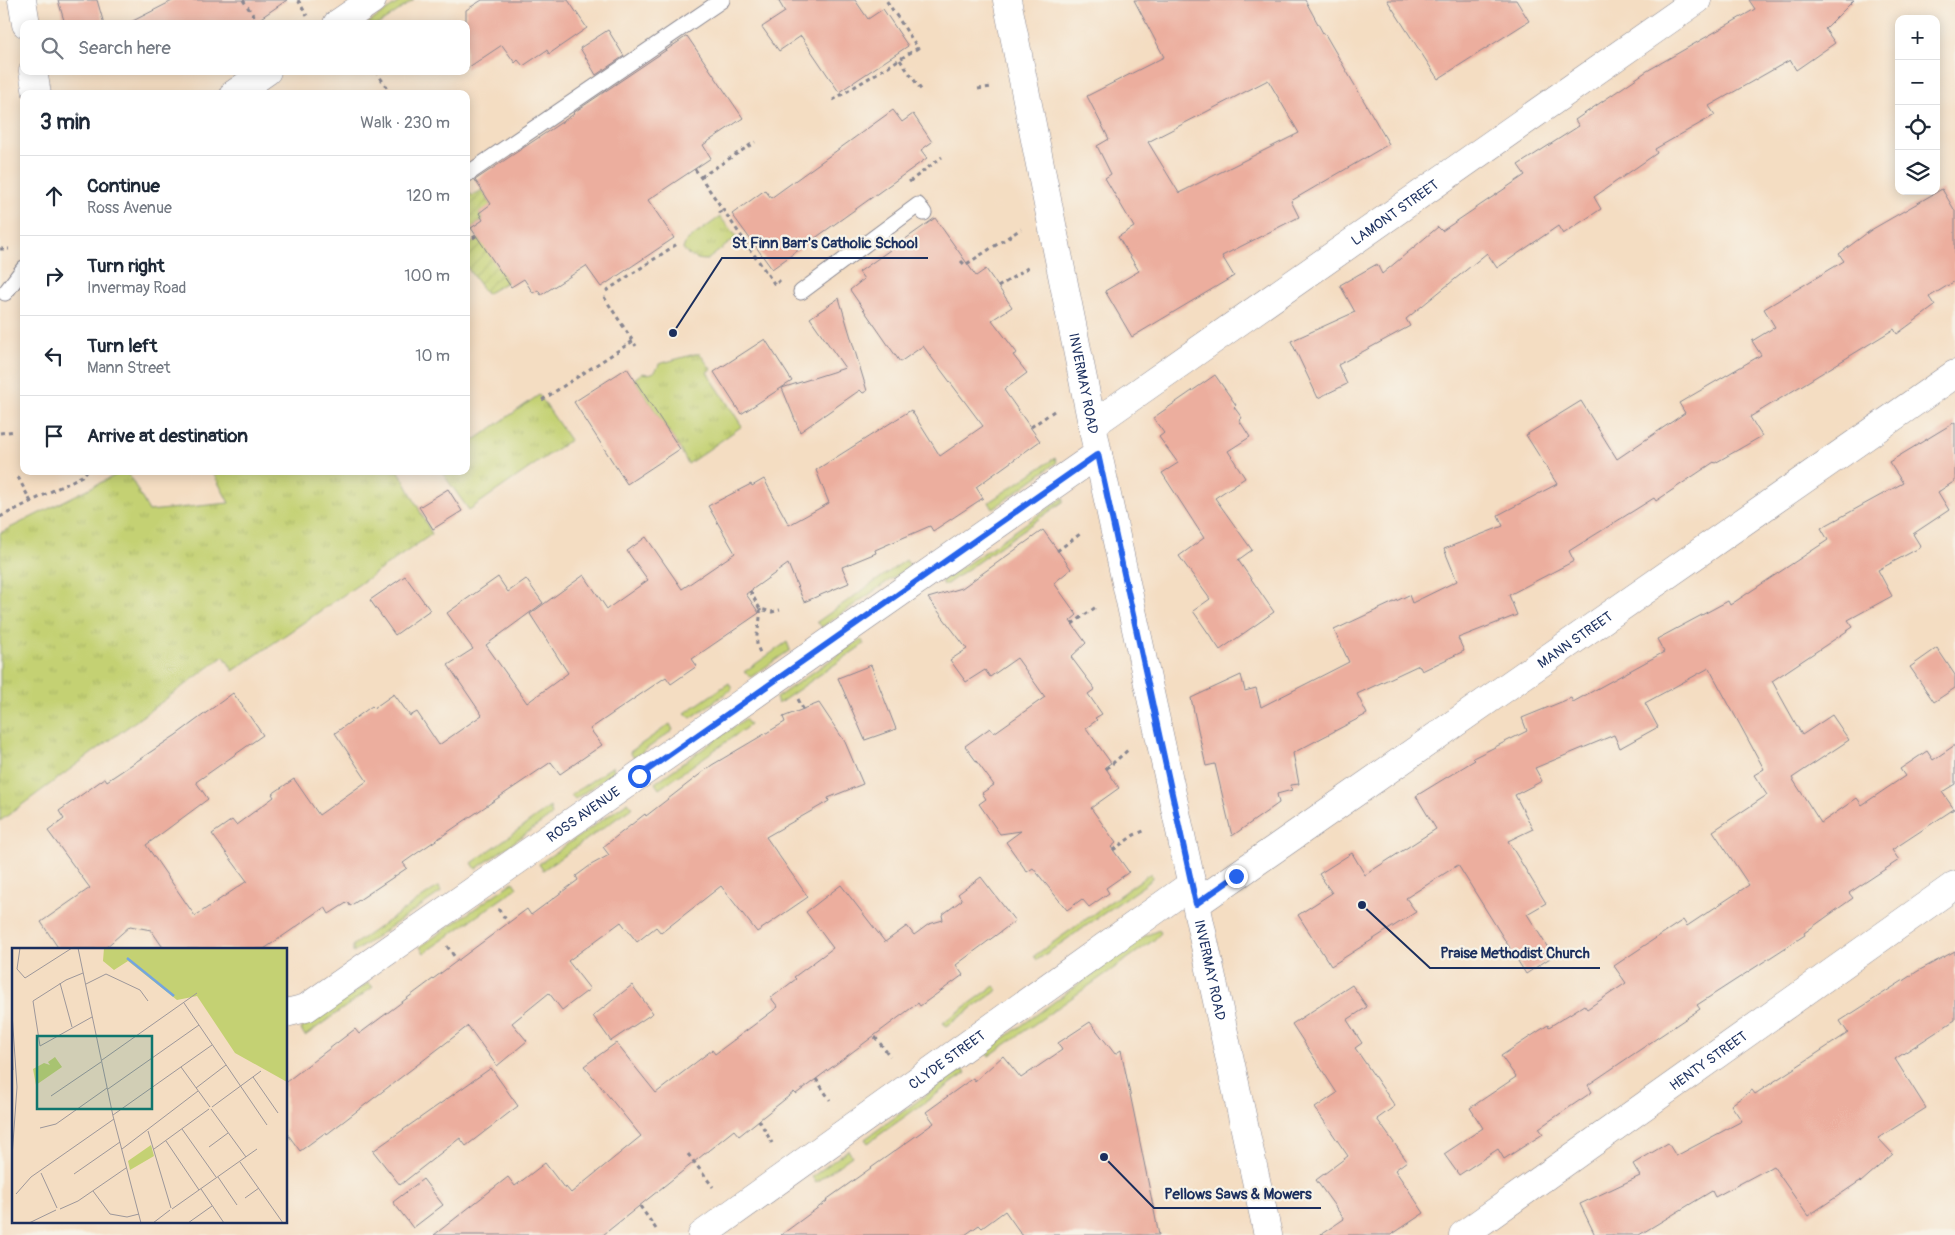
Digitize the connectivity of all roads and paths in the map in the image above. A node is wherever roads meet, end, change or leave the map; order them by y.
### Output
1 (22, 0) edge
2 (243, 0) edge
3 (298, 0) edge
4 (372, 0) edge
5 (722, 0) edge
6 (886, 0) edge
7 (1007, 0) edge
8 (1697, 0) edge
9 (307, 16) dead end
10 (25, 20) edge
11 (256, 20) edge
12 (343, 20) edge
13 (900, 60) junction
14 (34, 75) edge
15 (262, 75) edge
16 (379, 75) edge
17 (991, 87) dead end
18 (978, 89) dead end
19 (36, 90) edge
20 (240, 90) edge
21 (388, 90) edge
22 (922, 91) dead end
23 (833, 100) dead end
24 (755, 142) dead end
25 (942, 157) dead end
26 (695, 169) dead end
27 (470, 171) edge
28 (701, 177) junction
29 (904, 186) dead end
30 (723, 210) junction
31 (718, 213) dead end
32 (924, 213) dead end
33 (1021, 229) dead end
34 (476, 236) dead end
35 (470, 240) edge
36 (677, 244) dead end
37 (960, 261) dead end
38 (1029, 267) dead end
39 (20, 273) edge
40 (782, 279) dead end
41 (998, 287) dead end
42 (606, 291) dead end
43 (801, 292) dead end
44 (5, 293) dead end
45 (604, 297) dead end
46 (633, 341) junction
47 (636, 346) dead end
48 (1955, 374) edge
49 (542, 400) dead end
50 (1057, 409) dead end
51 (1092, 425) junction
52 (1031, 427) dead end
53 (15, 431) dead end
54 (0, 434) edge
55 (1098, 454) junction
56 (83, 475) edge
57 (18, 477) dead end
58 (31, 502) junction
59 (0, 517) edge
60 (1080, 534) dead end
61 (1057, 551) dead end
62 (750, 591) dead end
63 (1096, 607) dead end
64 (760, 609) junction
65 (780, 610) dead end
66 (1072, 624) dead end
67 (762, 655) dead end
68 (797, 696) dead end
69 (803, 710) dead end
70 (1128, 750) dead end
71 (1106, 770) dead end
72 (1146, 830) dead end
73 (1113, 850) dead end
74 (1955, 885) edge
75 (1194, 894) junction
76 (496, 906) dead end
77 (508, 922) dead end
78 (444, 942) dead end
79 (457, 960) dead end
80 (288, 1012) edge
81 (875, 1037) dead end
82 (890, 1056) dead end
83 (816, 1079) dead end
84 (830, 1100) dead end
85 (759, 1120) dead end
86 (772, 1143) dead end
87 (688, 1154) dead end
88 (713, 1187) dead end
89 (640, 1206) dead end
90 (656, 1229) dead end
91 (702, 1235) edge
92 (1268, 1235) edge
93 (1463, 1235) edge

1 - 10 street
2 - 11 path
3 - 9 path
4 - 12 street
5 - 27 lane
6 - 13 path
7 - 51 street, INVERMAY ROAD
8 - 51 street, LAMONT STREET
13 - 22 path
13 - 23 path
14 - 19 street
15 - 20 street
16 - 21 path
17 - 18 path
24 - 28 path
25 - 29 path
26 - 28 path
28 - 30 path
30 - 31 path
30 - 40 path
32 - 43 lane
33 - 37 path
34 - 35 path
36 - 42 path
38 - 41 path
39 - 44 lane
45 - 46 path
46 - 47 path
46 - 49 path
48 - 75 street, MANN STREET
50 - 52 path
51 - 55 street, INVERMAY ROAD
53 - 54 path
55 - 75 street, INVERMAY ROAD
55 - 80 street, ROSS AVENUE
56 - 58 path
57 - 58 path
58 - 59 path
60 - 61 path
62 - 64 path
63 - 66 path
64 - 65 path
64 - 67 path
68 - 69 path
70 - 71 path
72 - 73 path
74 - 93 street, HENTY STREET
75 - 91 street, CLYDE STREET
75 - 92 street, INVERMAY ROAD
76 - 77 path
78 - 79 path
81 - 82 path
83 - 84 path
85 - 86 path
87 - 88 path
89 - 90 path

